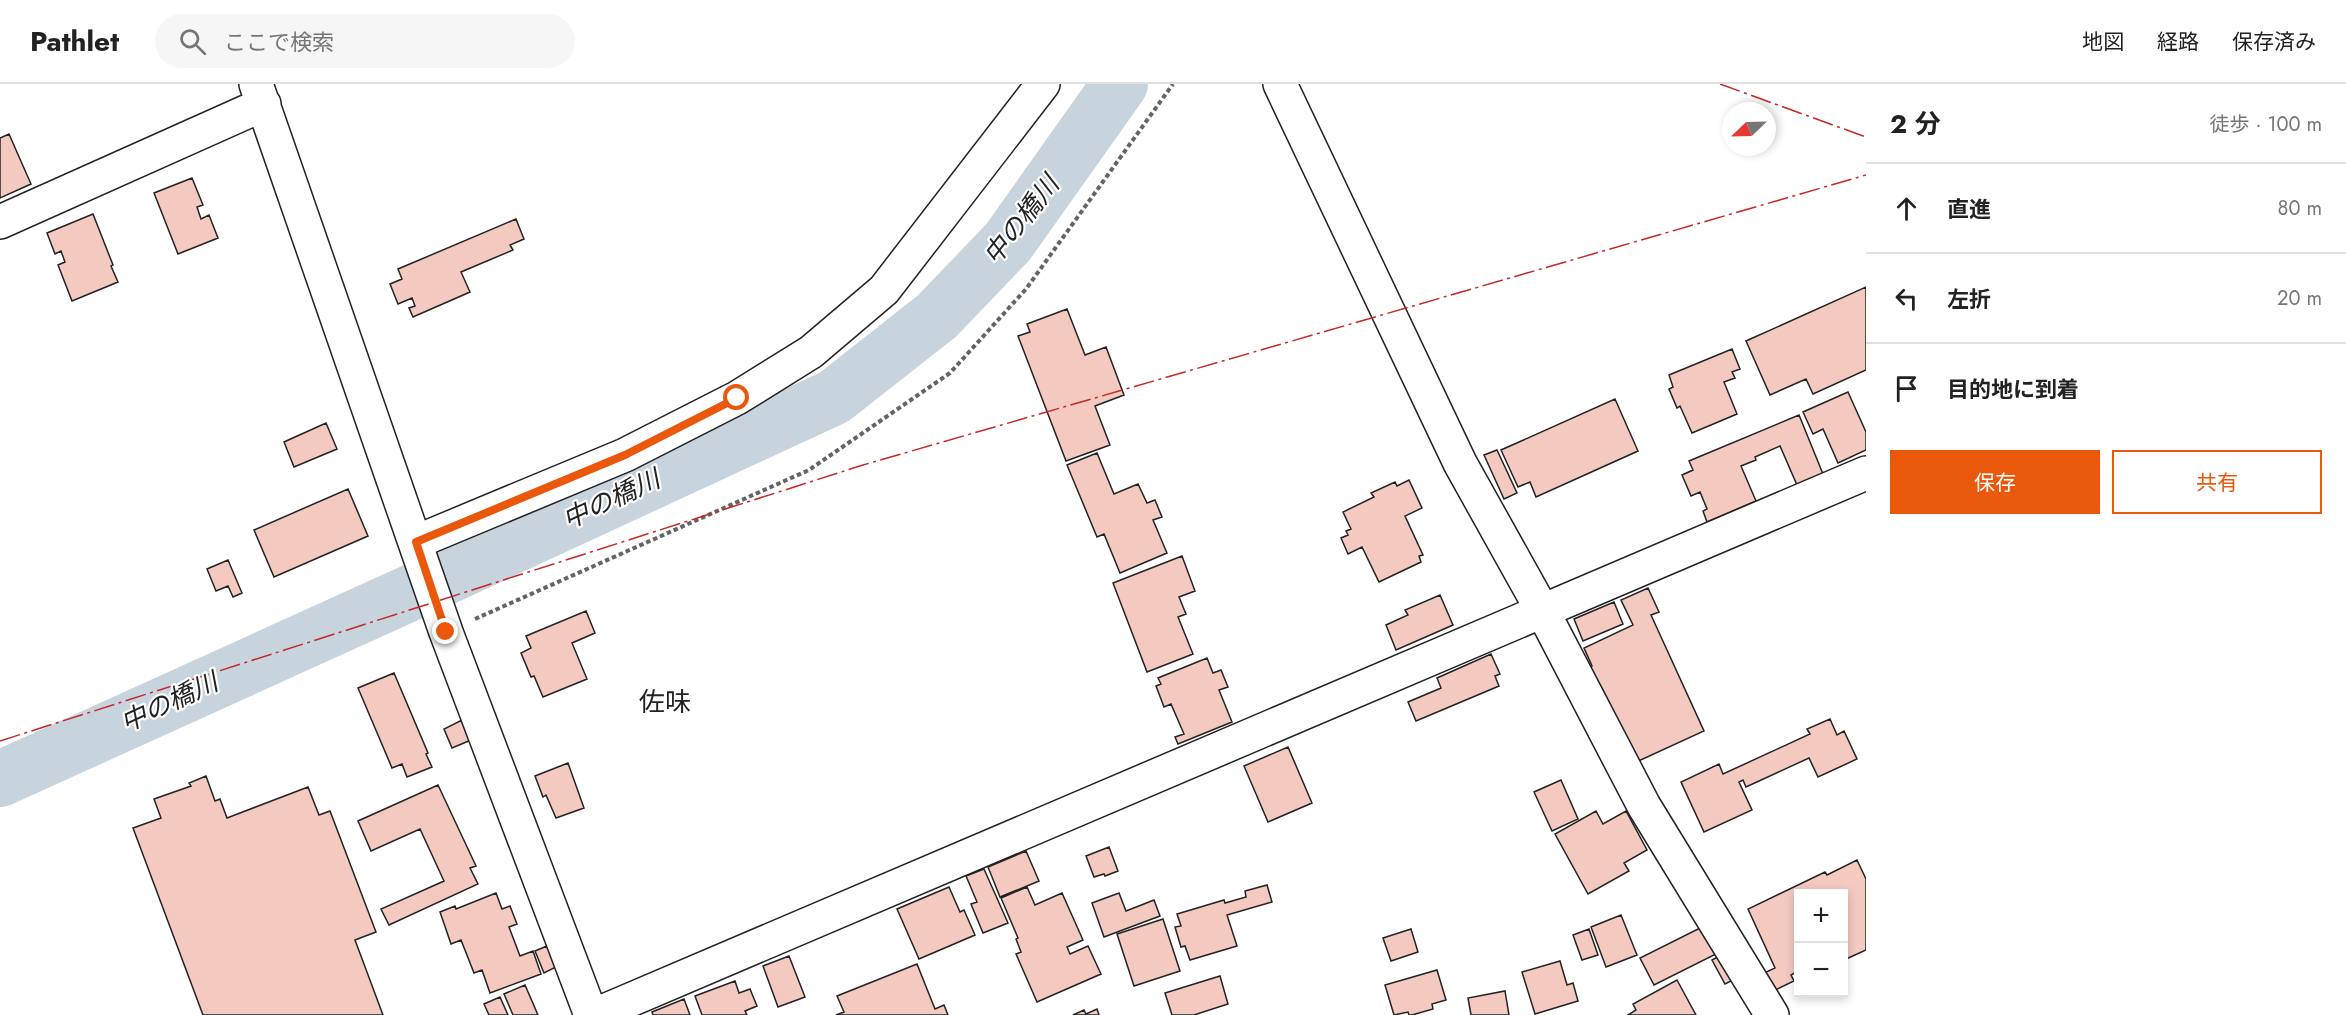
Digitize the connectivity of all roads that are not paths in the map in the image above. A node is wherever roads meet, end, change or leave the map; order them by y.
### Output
1 (1043, 84) edge
2 (1280, 84) edge
3 (260, 94) edge
4 (0, 222) edge
5 (1866, 473) edge
6 (416, 542) junction
7 (1542, 610) junction
8 (593, 1015) edge
9 (1772, 1015) edge

1 - 6 street
2 - 7 street
3 - 4 street
3 - 6 street
5 - 7 street
6 - 8 street
7 - 8 street
7 - 9 street

